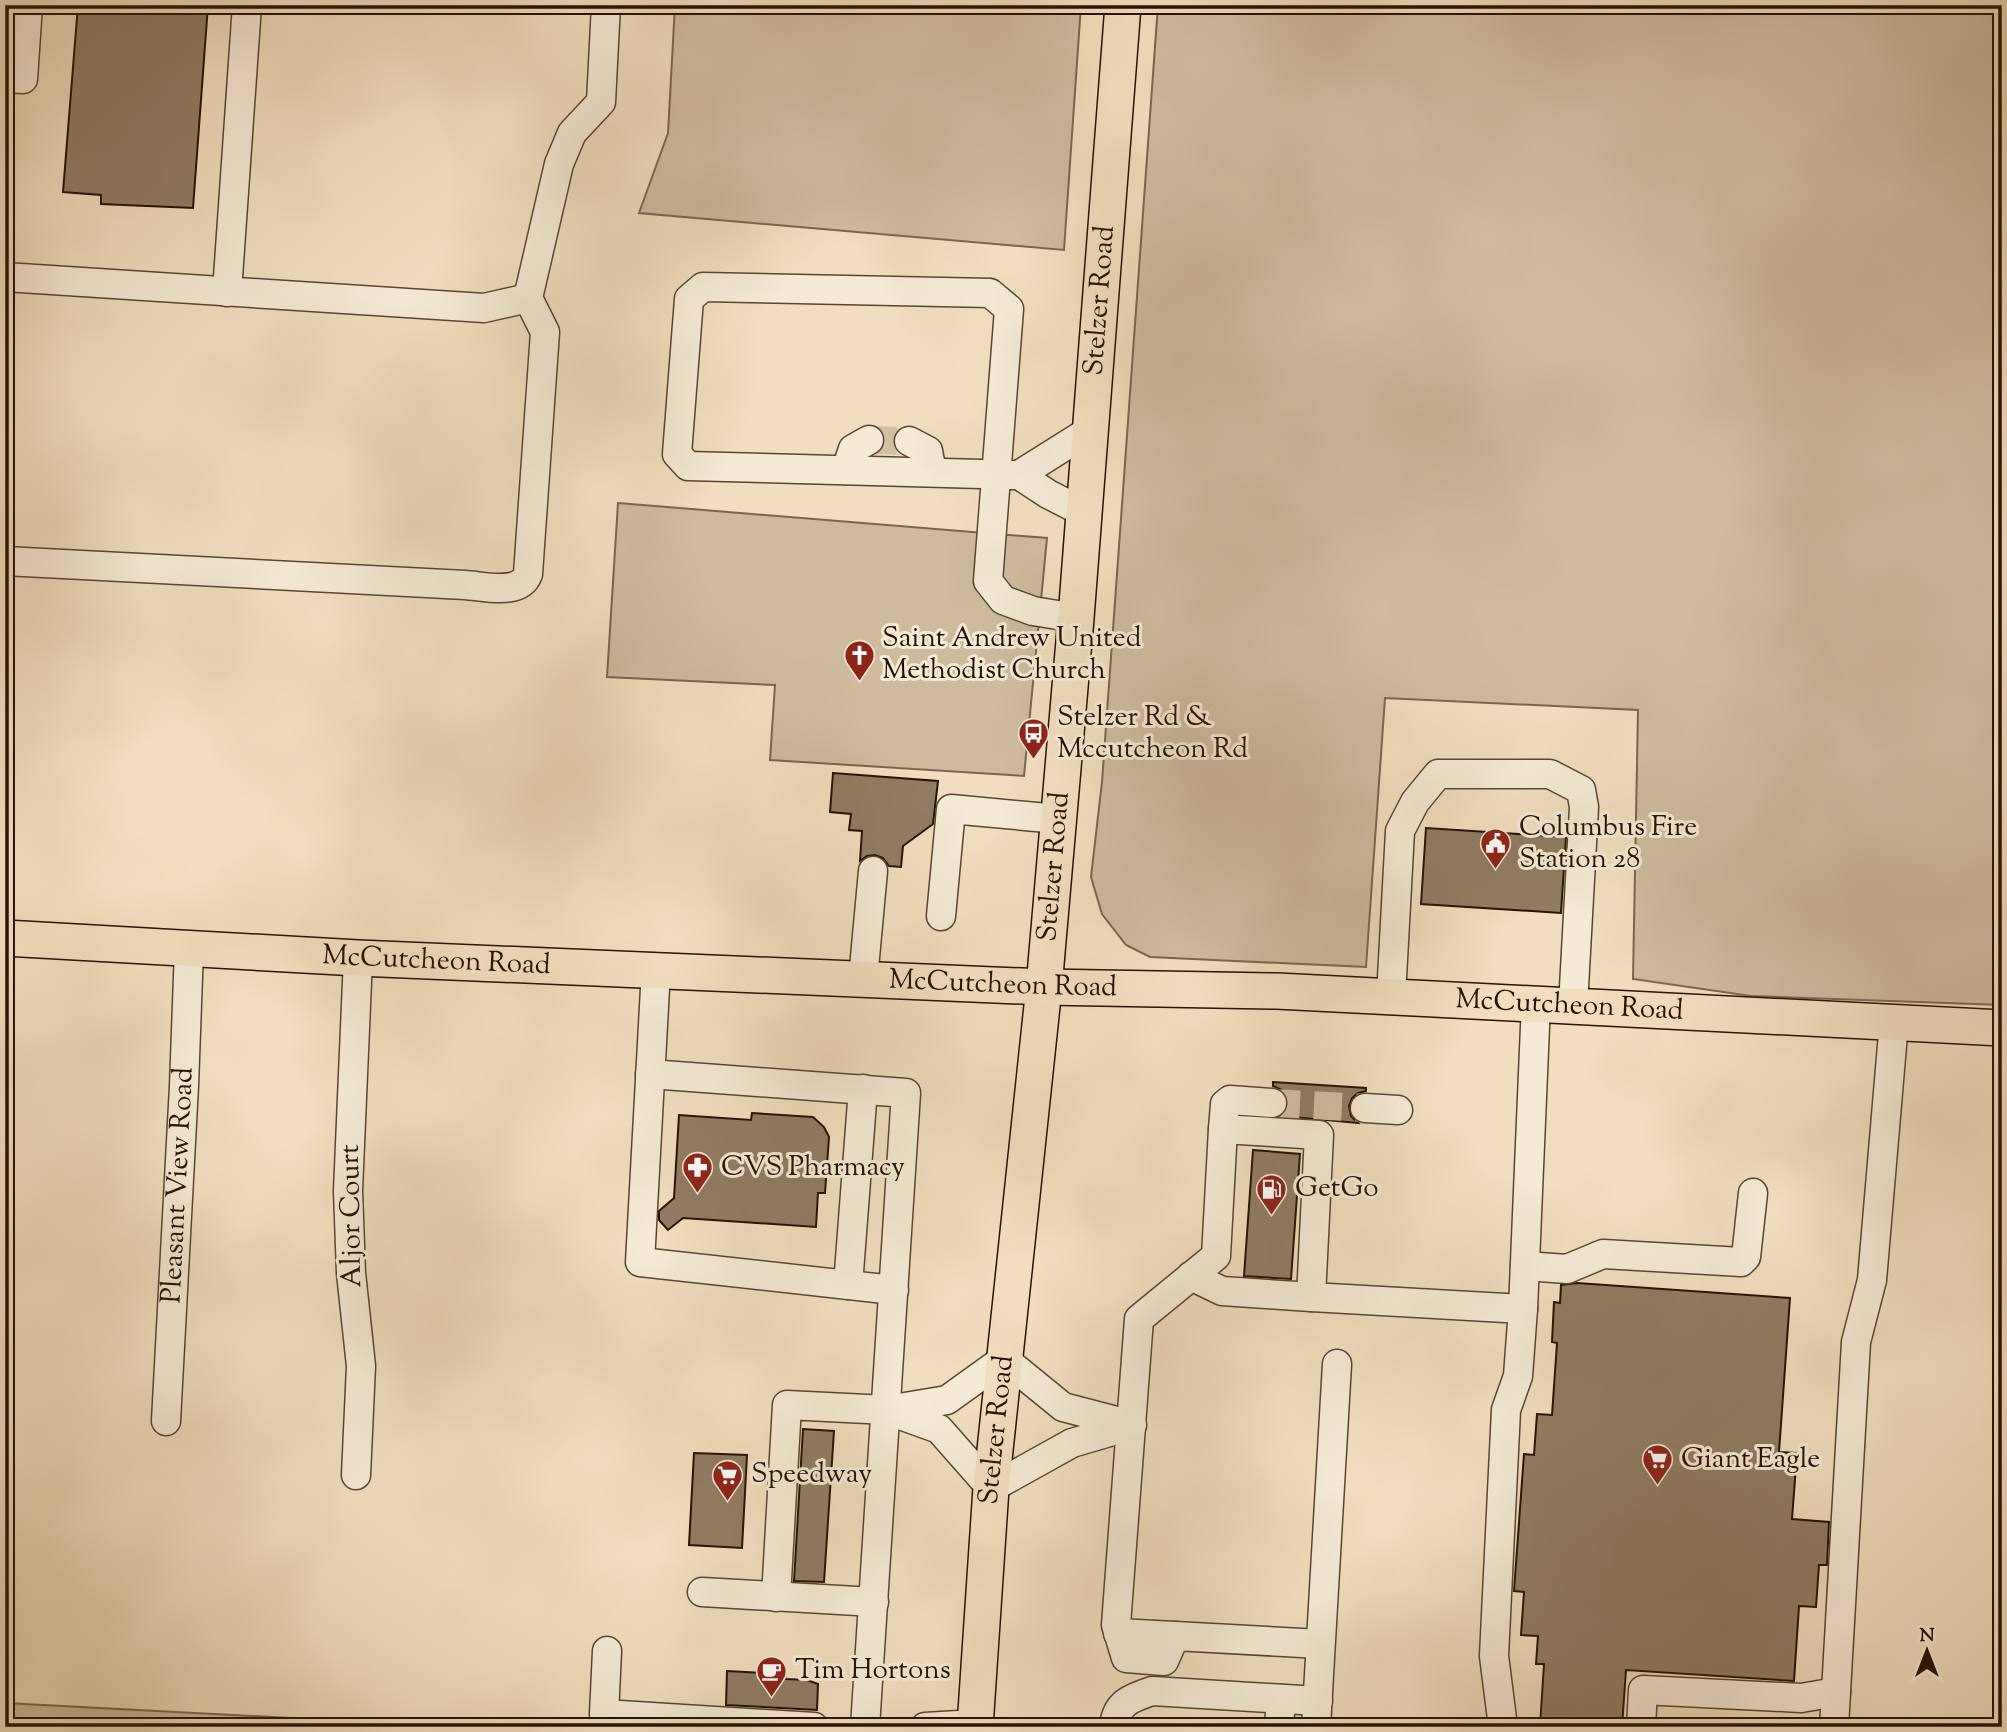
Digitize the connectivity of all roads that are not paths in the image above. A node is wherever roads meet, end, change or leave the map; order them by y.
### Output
1 (28, 5) edge
2 (247, 5) edge
3 (606, 5) edge
4 (1123, 5) edge
5 (5, 78) edge
6 (5, 277) edge
7 (227, 292) junction
8 (528, 298) junction
9 (1092, 429) junction
10 (869, 440) dead end
11 (909, 441) dead end
12 (846, 470) junction
13 (932, 472) junction
14 (1008, 475) junction
15 (1085, 513) junction
16 (5, 561) edge
17 (1076, 618) junction
18 (1058, 819) junction
19 (873, 871) dead end
20 (942, 916) dead end
21 (5, 938) edge
22 (189, 949) junction
23 (358, 958) junction
24 (656, 970) junction
25 (863, 979) junction
26 (1044, 988) junction
27 (1391, 996) junction
28 (1536, 1003) junction
29 (1573, 1005) junction
30 (1894, 1022) junction
31 (2002, 1028) edge
32 (650, 1074) junction
33 (863, 1089) junction
34 (1272, 1102) tunnel mouth
35 (1365, 1108) tunnel mouth
36 (1398, 1110) dead end
37 (1223, 1129) junction
38 (1753, 1193) dead end
39 (1525, 1266) junction
40 (1191, 1276) junction
41 (848, 1284) junction
42 (894, 1290) junction
43 (1311, 1297) junction
44 (1523, 1309) junction
45 (1004, 1359) junction
46 (1337, 1364) dead end
47 (887, 1410) junction
48 (166, 1421) dead end
49 (1132, 1425) junction
50 (356, 1475) dead end
51 (991, 1488) junction
52 (702, 1592) dead end
53 (776, 1597) junction
54 (874, 1602) junction
55 (1320, 1644) junction
56 (607, 1651) dead end
57 (1836, 1692) junction
58 (1280, 1713) edge
59 (1317, 1714) edge
60 (975, 1725) edge
61 (814, 1727) edge
62 (865, 1727) edge
63 (925, 1727) edge
64 (1114, 1727) edge
65 (1503, 1727) edge
66 (1641, 1727) edge
67 (1834, 1727) edge

1 - 5 street
2 - 7 street
3 - 8 street
4 - 9 main road, Stelzer Road
6 - 7 street
7 - 8 street
8 - 16 street
9 - 14 street
9 - 15 main road, Stelzer Road
10 - 12 street
11 - 13 street
12 - 13 street
12 - 14 street
13 - 14 street
14 - 15 street
14 - 17 street
15 - 17 main road, Stelzer Road
17 - 18 main road, Stelzer Road
18 - 20 street
18 - 26 main road, Stelzer Road
19 - 25 street
21 - 22 main road, McCutcheon Road
22 - 23 main road, McCutcheon Road
22 - 48 street, Pleasant View Road
23 - 24 main road, McCutcheon Road
23 - 50 street, Aljor Court
24 - 25 main road, McCutcheon Road
24 - 32 street
25 - 26 main road, McCutcheon Road
26 - 27 main road, McCutcheon Road
26 - 45 main road, Stelzer Road
27 - 28 main road, McCutcheon Road
27 - 29 street
28 - 29 main road, McCutcheon Road
28 - 39 street
29 - 30 main road, McCutcheon Road
30 - 31 main road, McCutcheon Road
30 - 57 street
32 - 33 street
32 - 41 street
33 - 41 street
33 - 42 street
34 - 37 street
35 - 36 street
37 - 40 street
37 - 43 street
38 - 39 street
39 - 44 street
40 - 43 street
40 - 49 street
41 - 42 street
42 - 47 street
43 - 44 street
44 - 65 street
45 - 47 street
45 - 49 street
45 - 51 main road, Stelzer Road
46 - 55 street
47 - 51 street
47 - 53 street
47 - 54 street
49 - 51 street
49 - 55 street
51 - 60 main road, Stelzer Road
52 - 53 street
53 - 54 street
54 - 62 street
55 - 59 street
56 - 61 street
57 - 66 street
57 - 67 street
58 - 59 street
58 - 64 street
60 - 63 street

